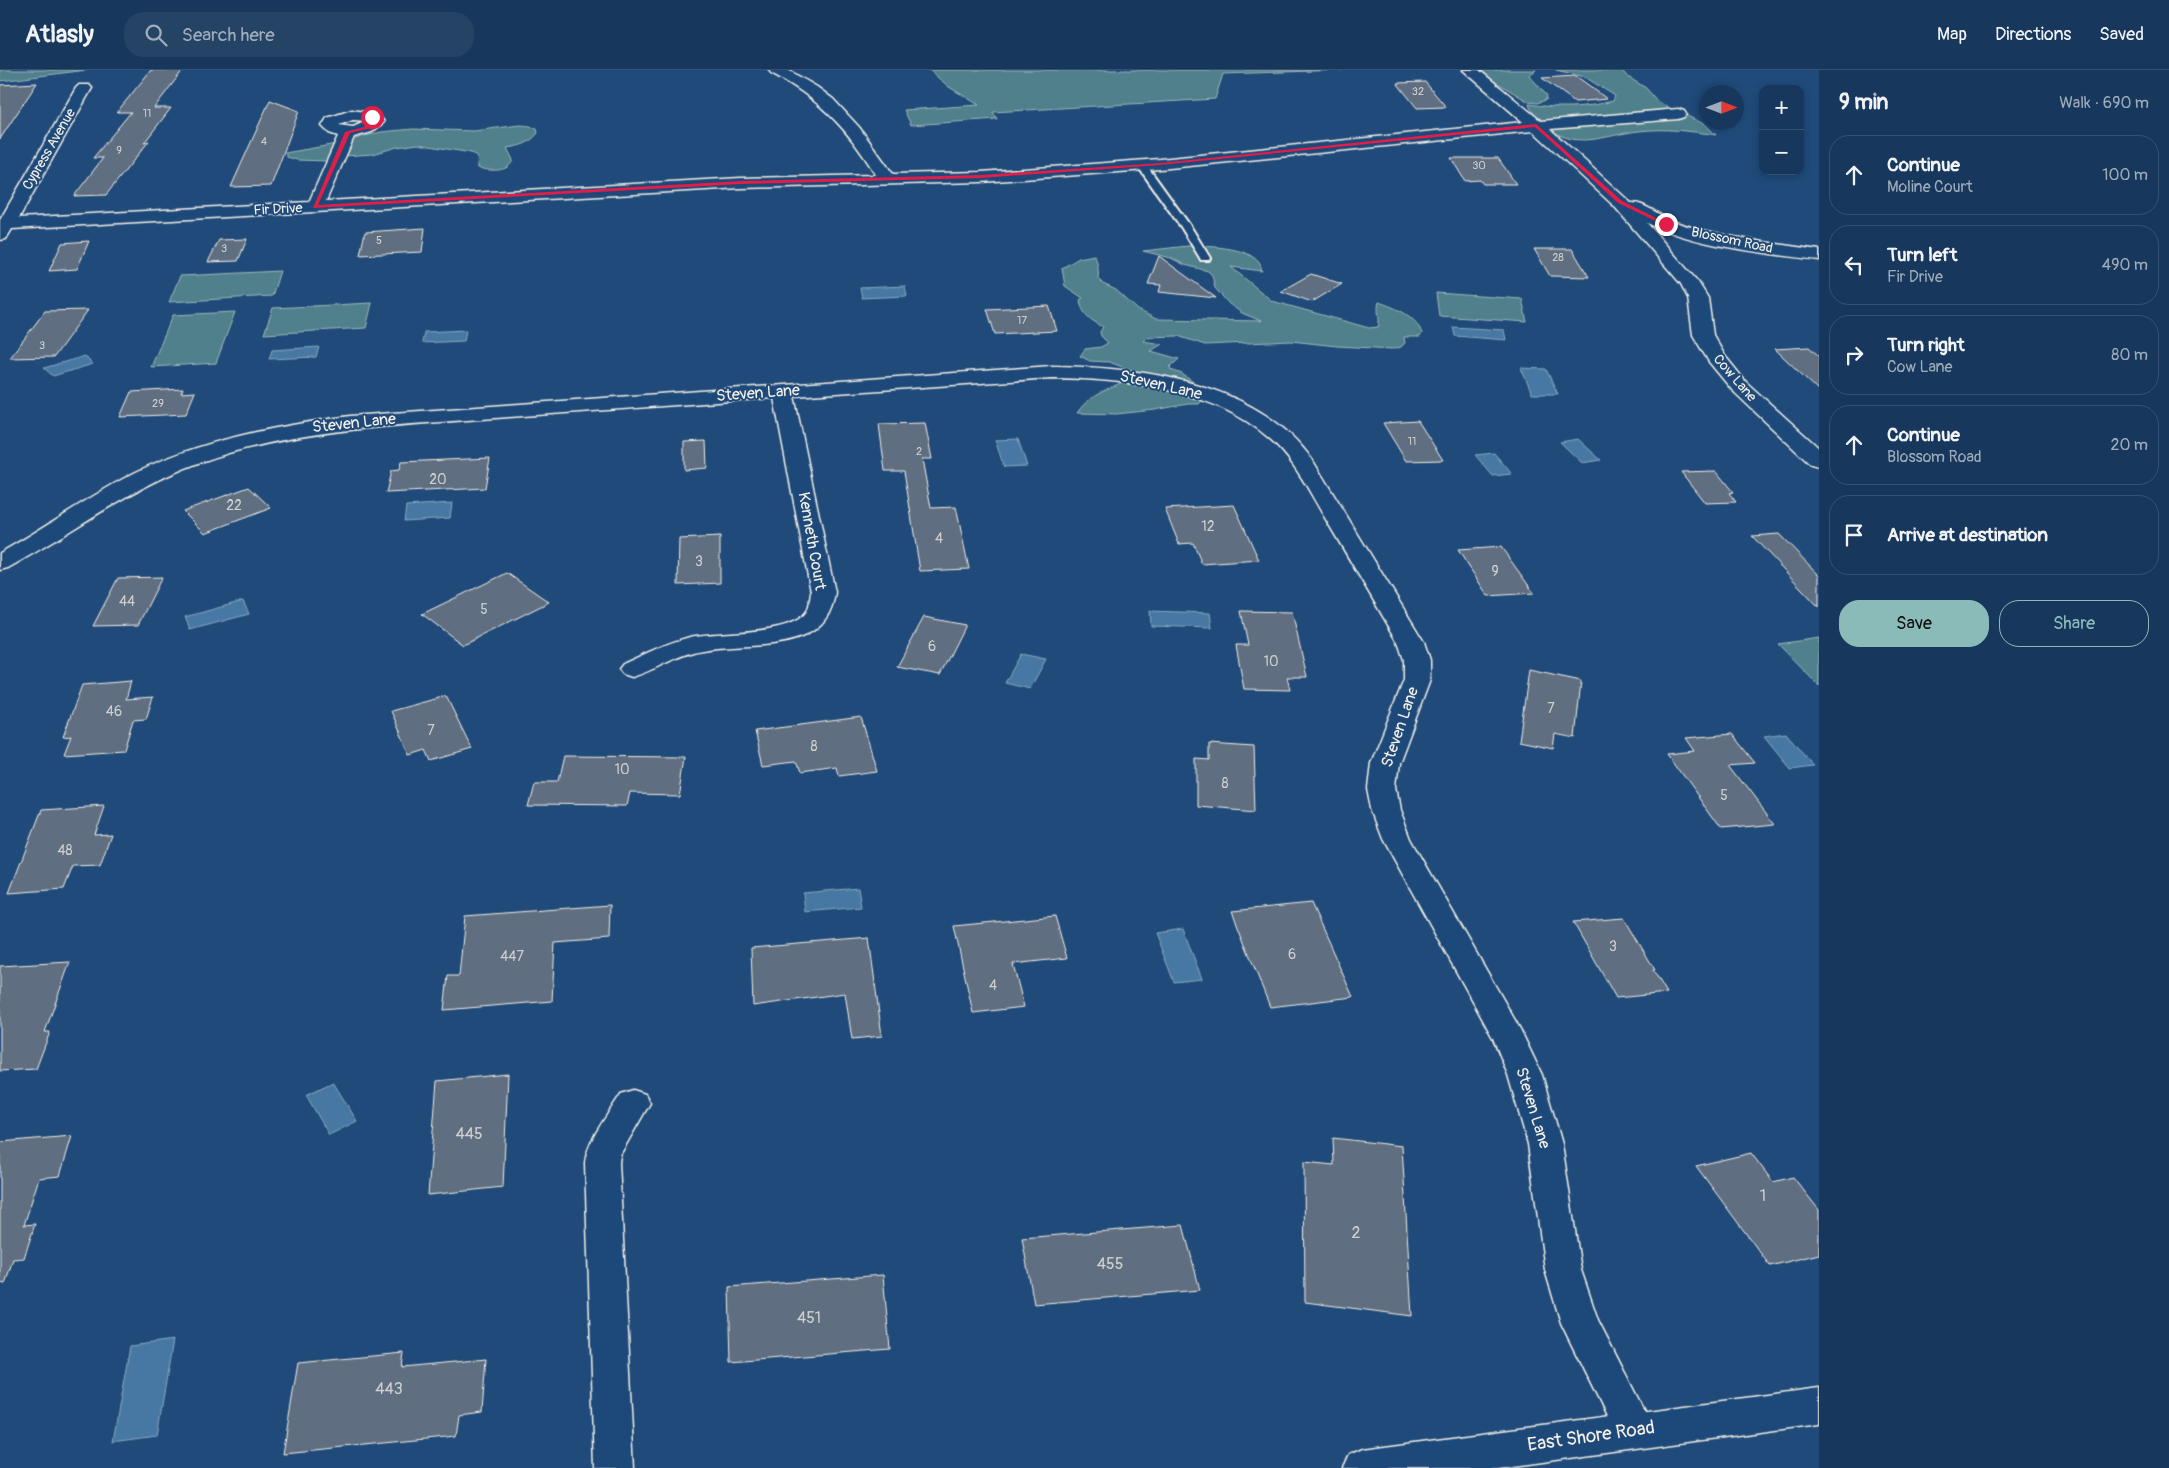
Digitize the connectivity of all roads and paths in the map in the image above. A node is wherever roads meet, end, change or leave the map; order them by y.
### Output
1 (776, 70) edge
2 (1470, 70) edge
3 (84, 88) dead end
4 (1678, 114) dead end
5 (1536, 125) junction
6 (348, 132) dead end
7 (1142, 165) junction
8 (888, 180) junction
9 (1620, 202) junction
10 (315, 207) junction
11 (3, 230) edge
12 (1819, 255) edge
13 (1205, 258) dead end
14 (783, 392) junction
15 (1819, 460) edge
16 (0, 562) edge
17 (632, 669) dead end
18 (633, 1103) dead end
19 (1819, 1406) edge
20 (1634, 1430) junction
21 (614, 1468) edge
22 (1362, 1468) edge

1 - 8 street
2 - 5 street, Cow Lane
3 - 11 street, Cypress Avenue
4 - 5 street
5 - 7 street, Fir Drive
5 - 9 street, Cow Lane
6 - 10 street
7 - 8 street, Fir Drive
7 - 13 lane
8 - 10 street, Fir Drive
9 - 12 street, Blossom Road
9 - 15 street, Cow Lane
10 - 11 street, Fir Drive
14 - 16 street, Steven Lane
14 - 17 street, Kenneth Court
14 - 20 street, Steven Lane
18 - 21 street
19 - 20 street, East Shore Road
20 - 22 street, East Shore Road

